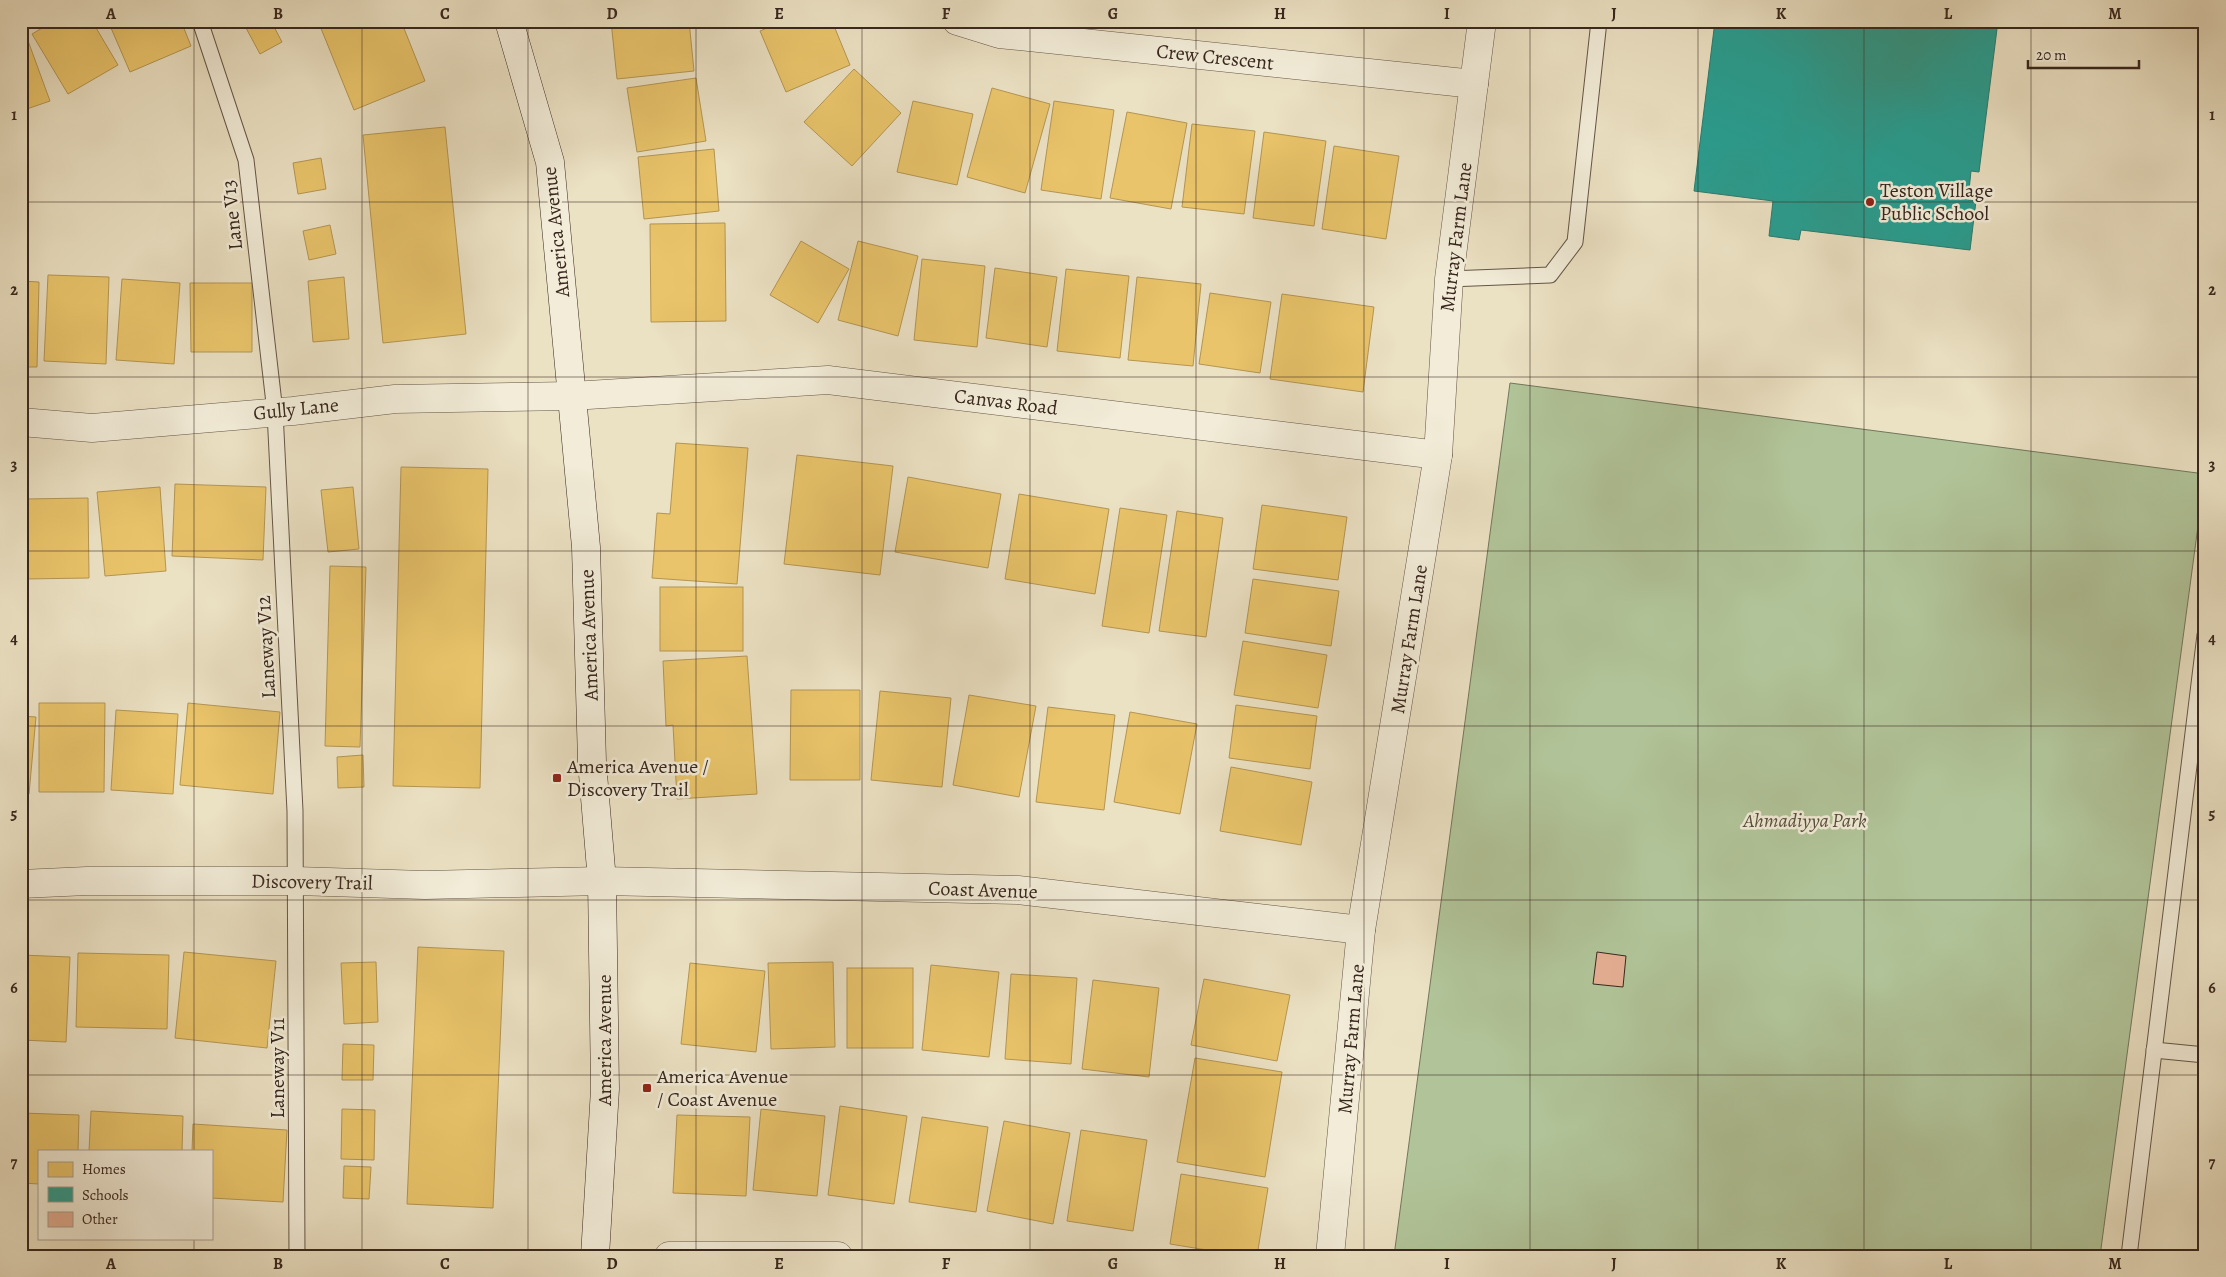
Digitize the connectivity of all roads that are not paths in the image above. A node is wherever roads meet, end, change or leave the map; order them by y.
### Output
1 (200, 21) edge
2 (509, 21) edge
3 (957, 21) edge
4 (1482, 21) edge
5 (1599, 21) edge
6 (1474, 84) junction
7 (1449, 279) junction
8 (572, 396) junction
9 (275, 412) junction
10 (21, 422) edge
11 (1438, 455) junction
12 (2205, 635) edge
13 (296, 881) junction
14 (602, 881) junction
15 (21, 884) edge
16 (1361, 930) junction
17 (2154, 1050) junction
18 (2205, 1055) edge
19 (297, 1256) edge
20 (595, 1256) edge
21 (669, 1256) edge
22 (838, 1256) edge
23 (1330, 1256) edge
24 (2128, 1256) edge

1 - 9 lane, Lane V13
2 - 8 street, America Avenue
3 - 6 street, Crew Crescent
4 - 6 street, Murray Farm Lane
5 - 7 lane
6 - 7 street, Murray Farm Lane
7 - 11 street, Murray Farm Lane
8 - 9 street, Gully Lane
8 - 11 street, Canvas Road
8 - 14 street, America Avenue
9 - 10 street, Gully Lane
9 - 13 lane, Laneway V12
11 - 16 street, Murray Farm Lane
12 - 17 lane
13 - 14 street, Discovery Trail
13 - 15 street, Discovery Trail
13 - 19 lane, Laneway V11
14 - 16 street, Coast Avenue
14 - 20 street, America Avenue
16 - 23 street, Murray Farm Lane
17 - 18 lane
17 - 24 lane
21 - 22 street

